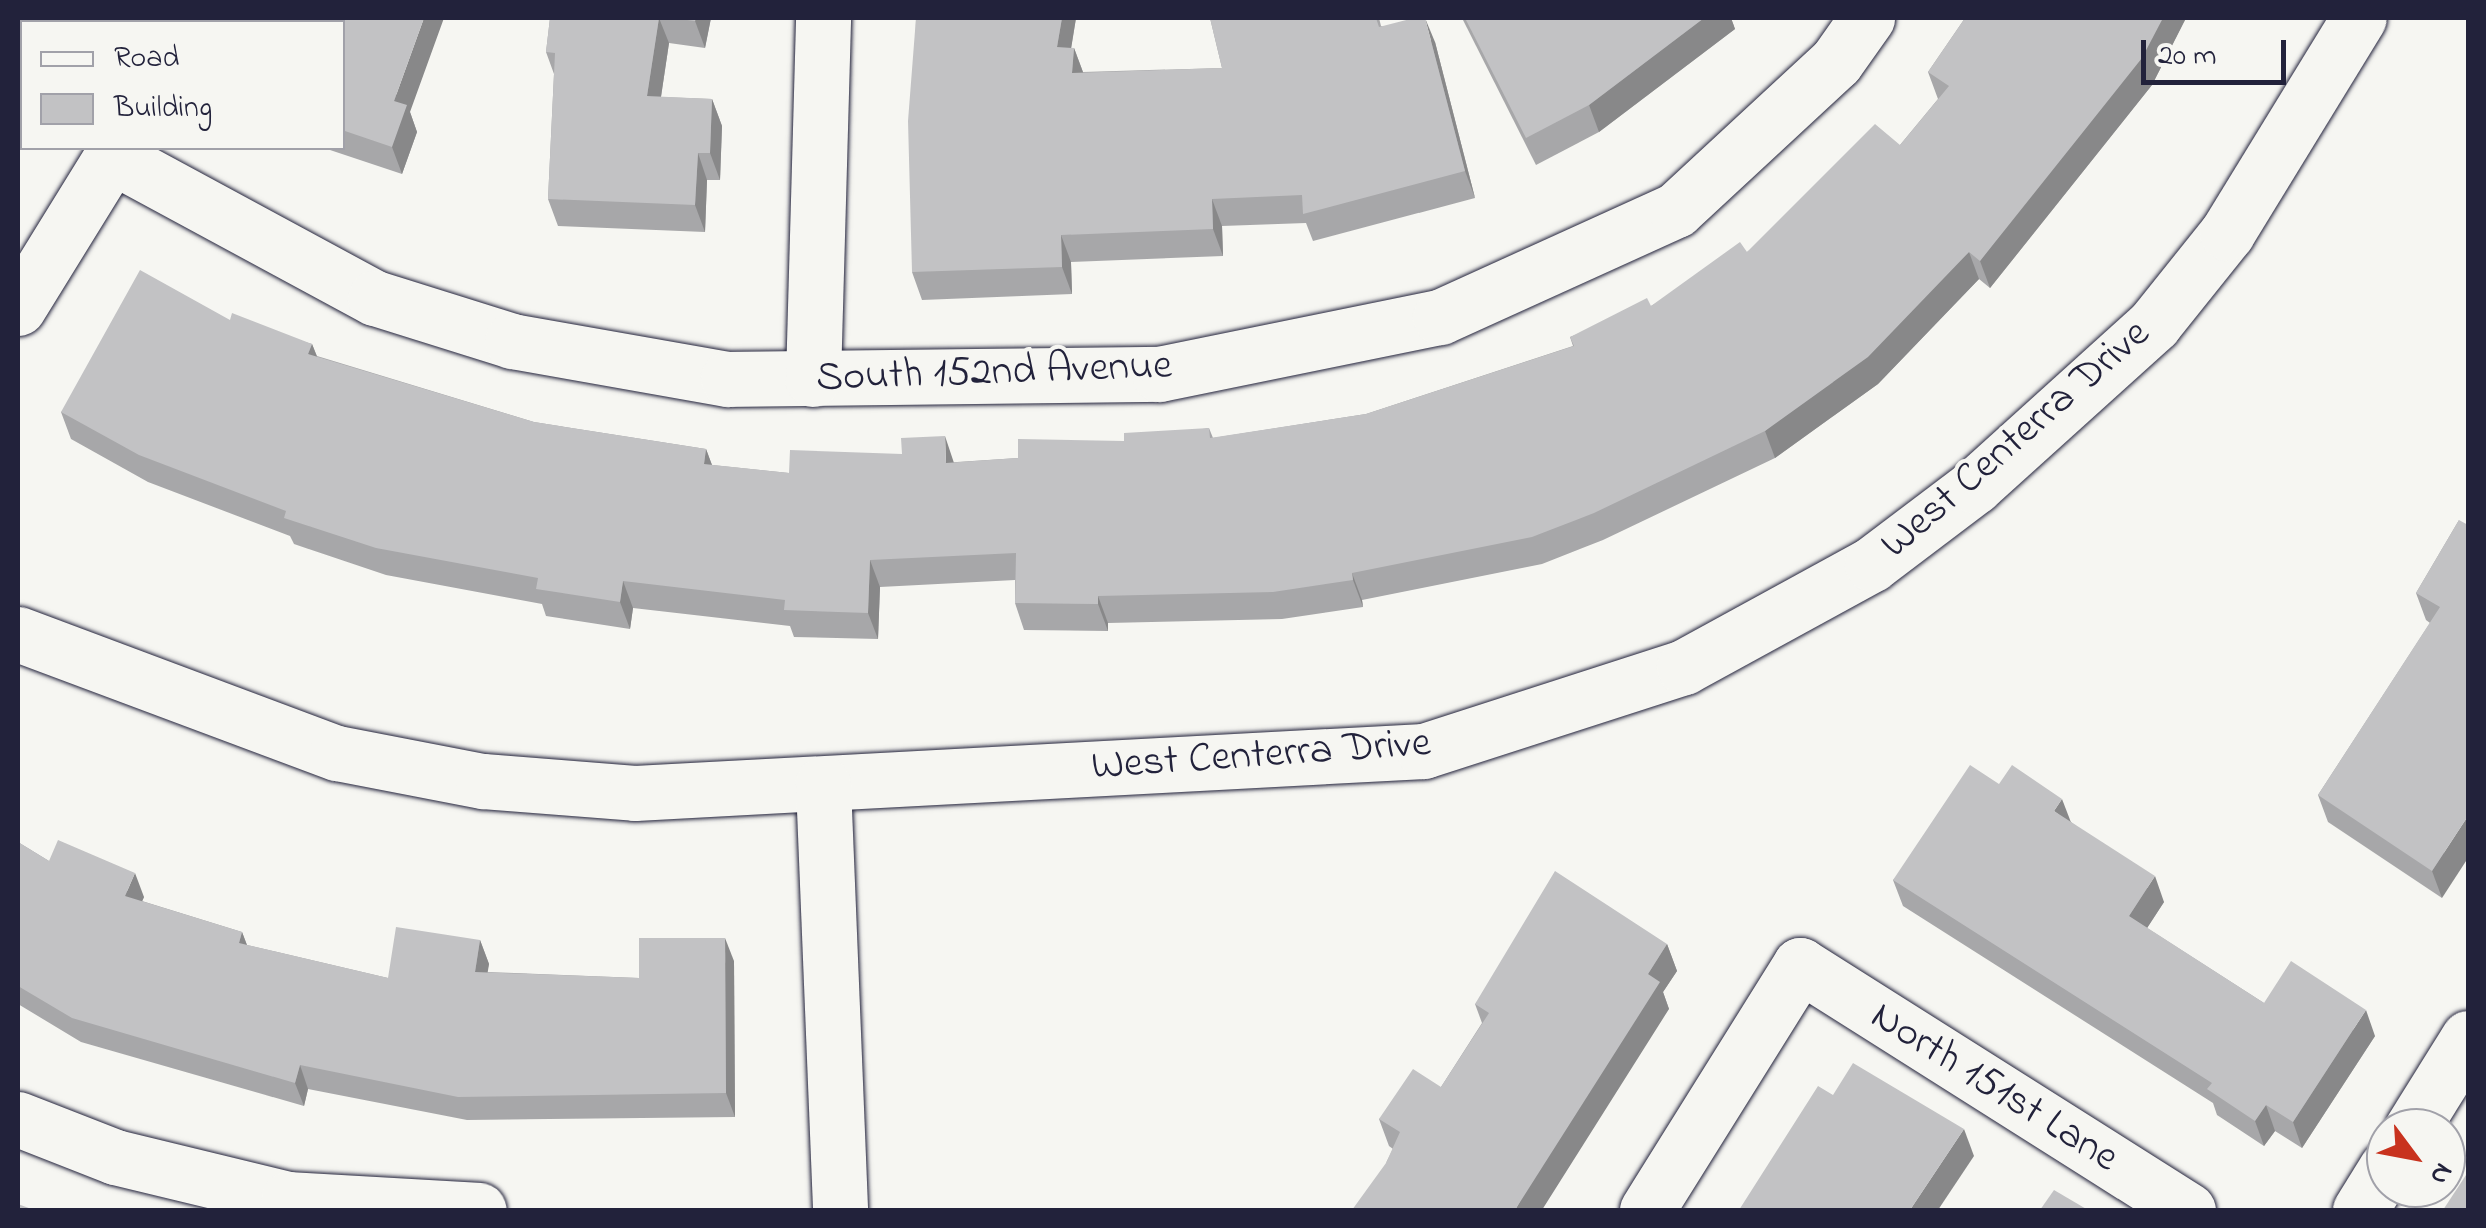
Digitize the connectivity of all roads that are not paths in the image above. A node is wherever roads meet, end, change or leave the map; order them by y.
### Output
1 (823, 18) edge
2 (1867, 18) edge
3 (2359, 18) edge
4 (115, 152) edge
5 (18, 308) edge
6 (814, 379) junction
7 (18, 634) edge
8 (823, 784) junction
9 (2468, 1038) edge
10 (2424, 1108) edge
11 (18, 1119) edge
12 (479, 1210) edge
13 (840, 1210) edge
14 (1647, 1210) edge
15 (2188, 1210) edge

1 - 6 street
2 - 6 street, South 152nd Avenue
3 - 8 street, West Centerra Drive
4 - 5 street
4 - 6 street, South 152nd Avenue
7 - 8 street, West Centerra Drive
8 - 13 street
9 - 10 street
11 - 12 street
14 - 15 street, North 151st Lane

